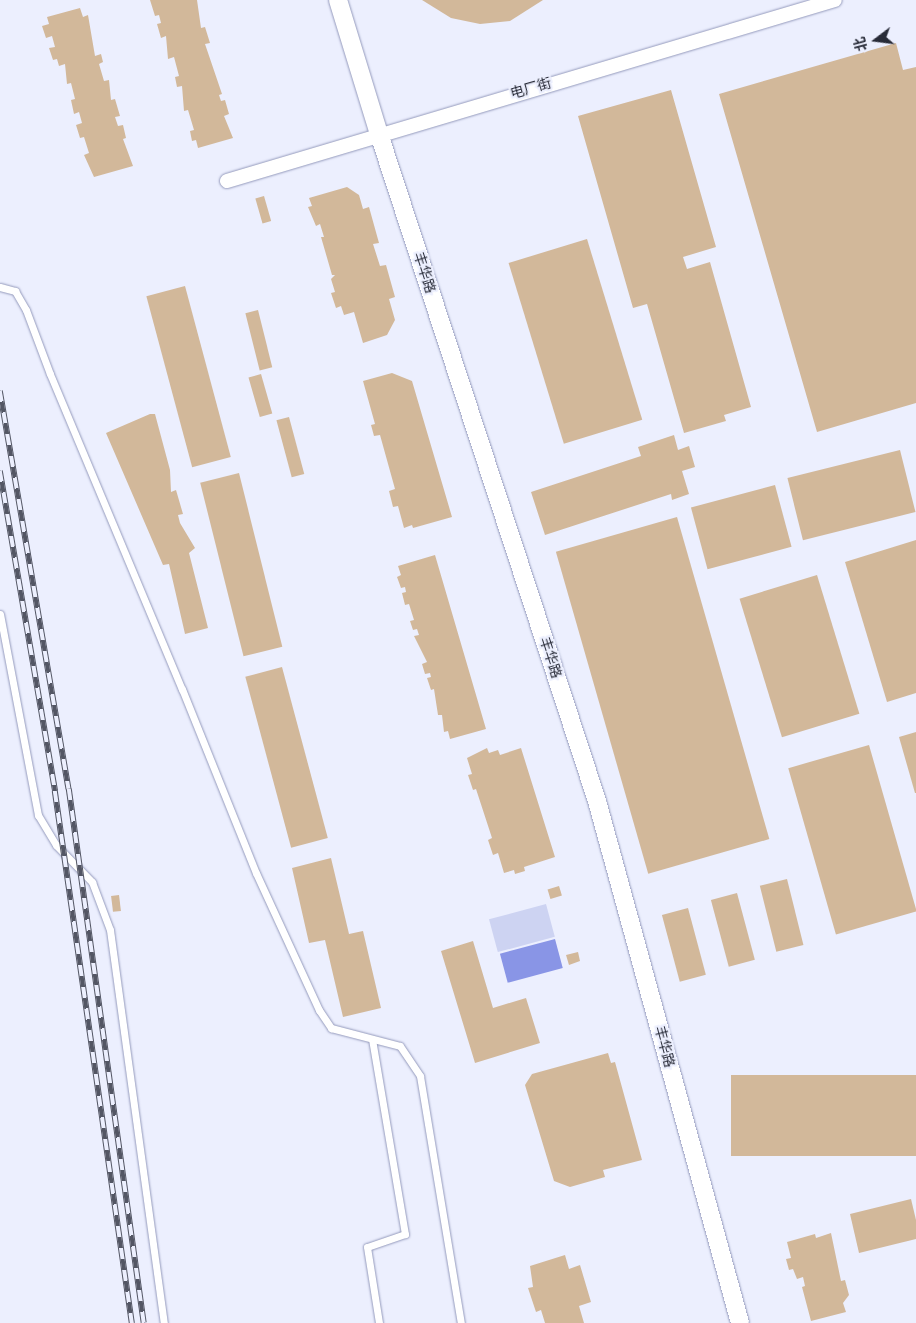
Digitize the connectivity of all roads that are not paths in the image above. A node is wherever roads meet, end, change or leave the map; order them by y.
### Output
1 (338, 0) edge
2 (835, 0) edge
3 (379, 134) junction
4 (228, 181) dead end
5 (0, 287) edge
6 (0, 614) edge
7 (372, 1039) junction
8 (164, 1323) edge
9 (378, 1323) edge
10 (461, 1323) edge
11 (740, 1323) edge

1 - 3 street, 丰华路
2 - 3 street, 电厂街
3 - 4 street, 电厂街
3 - 11 street, 丰华路
5 - 7 lane
6 - 8 lane
7 - 9 lane
7 - 10 lane

